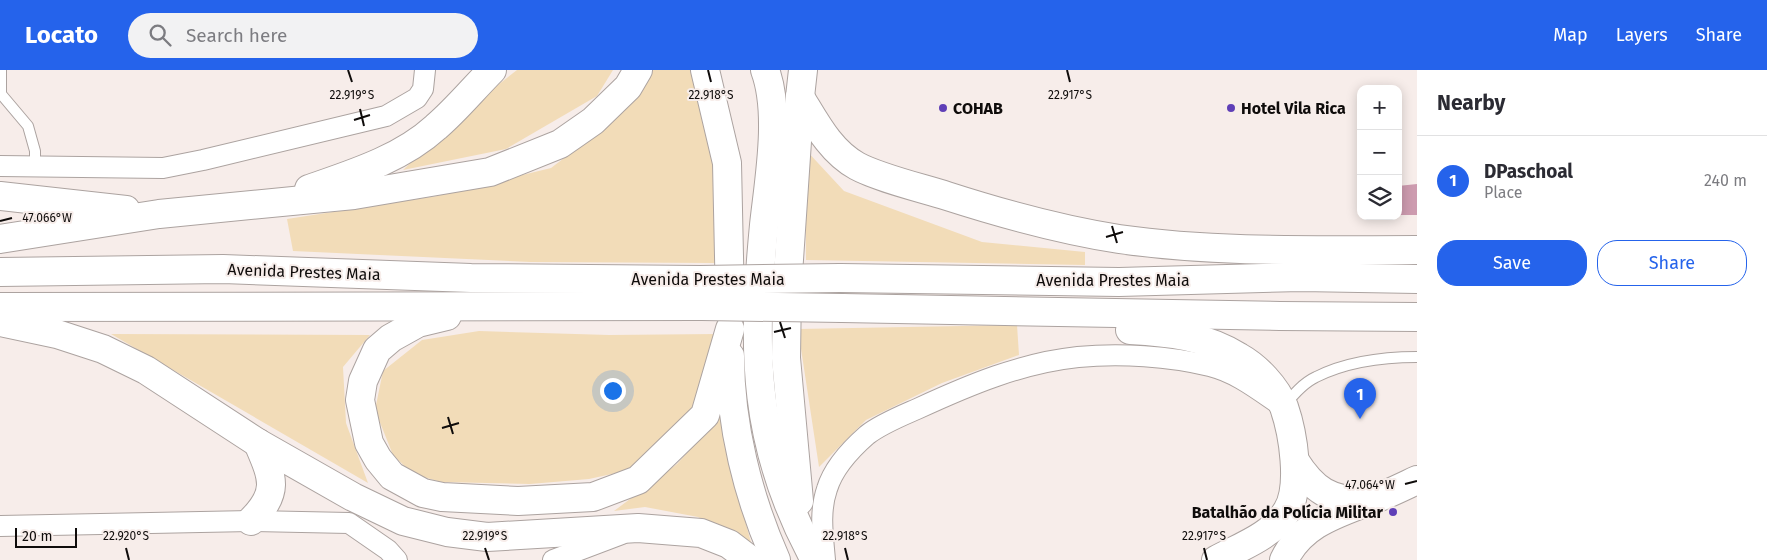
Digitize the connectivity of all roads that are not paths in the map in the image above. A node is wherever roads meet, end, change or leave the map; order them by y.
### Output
1 (1, 70) edge
2 (425, 70) edge
3 (492, 70) edge
4 (638, 70) edge
5 (705, 70) edge
6 (764, 70) edge
7 (803, 70) edge
8 (800, 97) junction
9 (35, 165) junction
10 (0, 166) edge
11 (0, 196) edge
12 (270, 203) junction
13 (160, 214) junction
14 (0, 239) edge
15 (1417, 250) edge
16 (0, 272) edge
17 (1417, 279) edge
18 (701, 293) junction
19 (0, 307) edge
20 (478, 307) junction
21 (1029, 310) junction
22 (1417, 317) edge
23 (0, 322) edge
24 (730, 329) junction
25 (1417, 357) edge
26 (1283, 407) junction
27 (258, 443) junction
28 (1295, 461) junction
29 (1417, 480) edge
30 (1368, 502) junction
31 (250, 521) junction
32 (0, 526) edge
33 (638, 528) junction
34 (810, 551) edge
35 (397, 560) edge
36 (553, 560) edge
37 (750, 560) edge
38 (776, 560) edge
39 (825, 560) edge
40 (1215, 560) edge
41 (1253, 560) edge
42 (1284, 560) edge

1 - 9 lane
2 - 9 street
3 - 12 main road
4 - 12 main road
5 - 24 main road
6 - 34 main road
7 - 8 main road
8 - 15 main road
8 - 34 main road
9 - 10 street
11 - 13 main road
12 - 13 main road
13 - 14 main road
16 - 18 main road, Avenida Prestes Maia
17 - 18 main road, Avenida Prestes Maia, bridge
18 - 20 main road, Avenida Prestes Maia
18 - 21 main road, Avenida Prestes Maia, bridge
19 - 20 main road, Avenida Prestes Maia
20 - 24 main road
21 - 22 main road, Avenida Prestes Maia
21 - 26 main road
23 - 27 main road
24 - 38 main road
25 - 26 lane
26 - 28 main road
26 - 39 street
27 - 31 main road
27 - 33 main road
28 - 30 main road
28 - 40 main road
29 - 30 main road
30 - 42 main road
31 - 32 street
31 - 35 street
33 - 36 street
33 - 37 main road
40 - 41 main road

